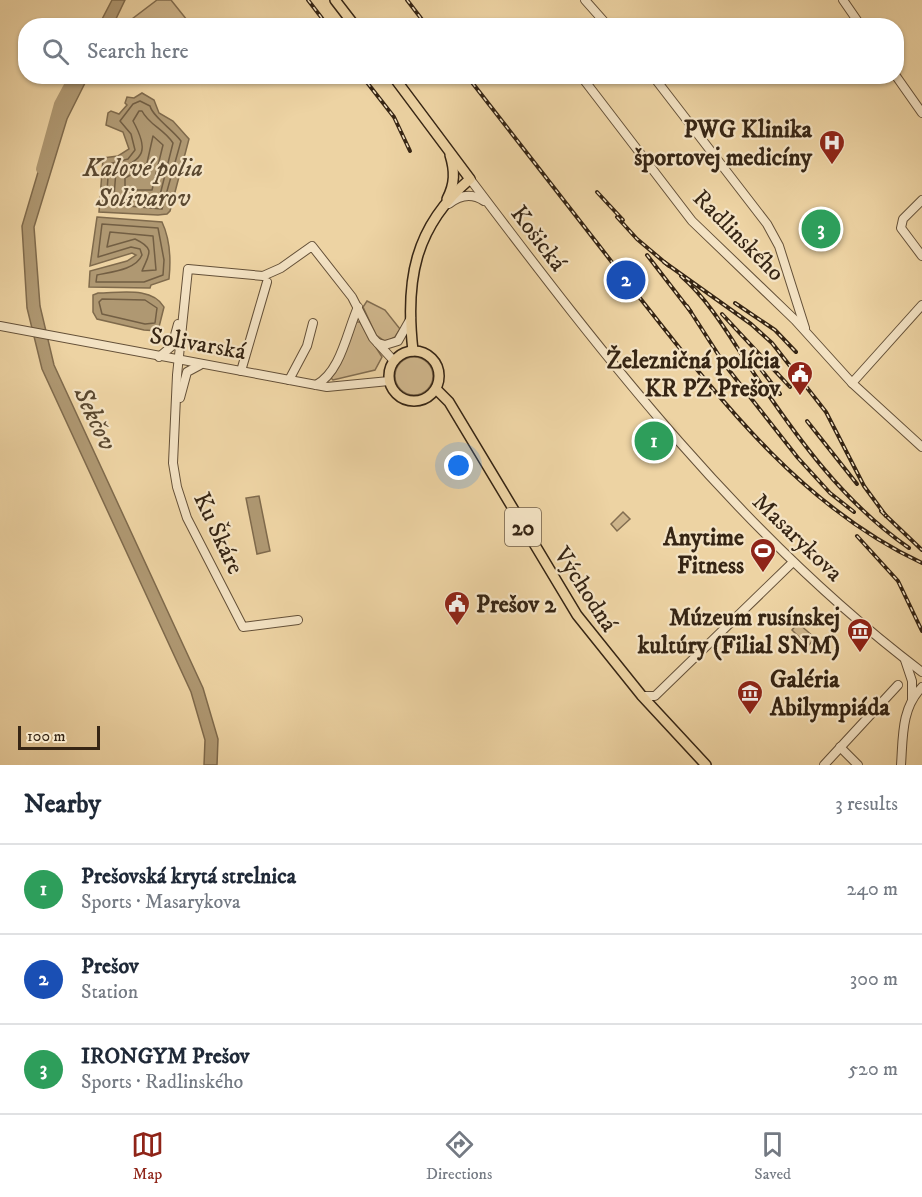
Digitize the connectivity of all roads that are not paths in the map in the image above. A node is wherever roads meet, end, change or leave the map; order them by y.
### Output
1 (335, 0) edge
2 (585, 0) edge
3 (843, 0) edge
4 (349, 18) edge
5 (601, 18) edge
6 (855, 18) edge
7 (399, 84) edge
8 (587, 84) edge
9 (659, 84) edge
10 (902, 84) edge
11 (922, 113) edge
12 (448, 149) junction
13 (470, 179) junction
14 (922, 200) edge
15 (488, 203) junction
16 (441, 209) junction
17 (922, 256) edge
18 (267, 282) dead end
19 (184, 302) junction
20 (922, 305) edge
21 (358, 307) junction
22 (411, 316) junction
23 (313, 323) dead end
24 (0, 326) edge
25 (807, 332) junction
26 (376, 342) junction
27 (413, 351) junction
28 (159, 357) junction
29 (179, 360) junction
30 (394, 361) junction
31 (204, 365) junction
32 (241, 371) junction
33 (289, 380) junction
34 (389, 381) junction
35 (852, 383) junction
36 (316, 385) junction
37 (436, 389) junction
38 (658, 419) joint
39 (174, 426) junction
40 (922, 447) edge
41 (793, 562) junction
42 (298, 620) dead end
43 (904, 659) junction
44 (922, 672) edge
45 (898, 685) dead end
46 (917, 693) edge
47 (642, 696) junction
48 (655, 696) junction
49 (655, 710) junction
50 (840, 747) junction
51 (706, 765) edge
52 (824, 765) edge
53 (858, 765) edge
54 (901, 765) edge

1 - 4 main road
2 - 5 street
3 - 6 street
7 - 12 main road, Košická
8 - 25 street, Radlinského
9 - 25 street, Radlinského
10 - 11 street
12 - 13 main road, Košická
12 - 16 main road
13 - 15 street, Košická
13 - 16 main road
14 - 17 street
15 - 16 street
15 - 38 street, Košická
16 - 22 main road
18 - 32 street
19 - 21 street
19 - 28 street
19 - 29 street
20 - 35 street
21 - 26 street
21 - 36 street
22 - 26 street
22 - 27 main road
23 - 33 street
24 - 28 street, Solivarská
25 - 35 street, Radlinského
26 - 30 street
27 - 30 main road
27 - 37 main road
28 - 29 street, Solivarská
29 - 31 street, Solivarská
29 - 39 street, Ku Škáre
30 - 34 main road
31 - 32 street, Solivarská
31 - 39 street
32 - 33 street, Solivarská
33 - 36 street, Solivarská
34 - 36 street, Solivarská
34 - 37 main road
35 - 40 street, Radlinského
37 - 47 main road, Východná / 20
38 - 41 street, Masarykova
39 - 42 street, Ku Škáre
41 - 43 street, Masarykova
41 - 48 street
43 - 44 street, Masarykova
43 - 46 street
45 - 50 street
46 - 54 street
47 - 48 street
47 - 49 main road, Východná / 20
48 - 49 street
49 - 51 main road, Východná / 20
50 - 52 street
50 - 53 street

